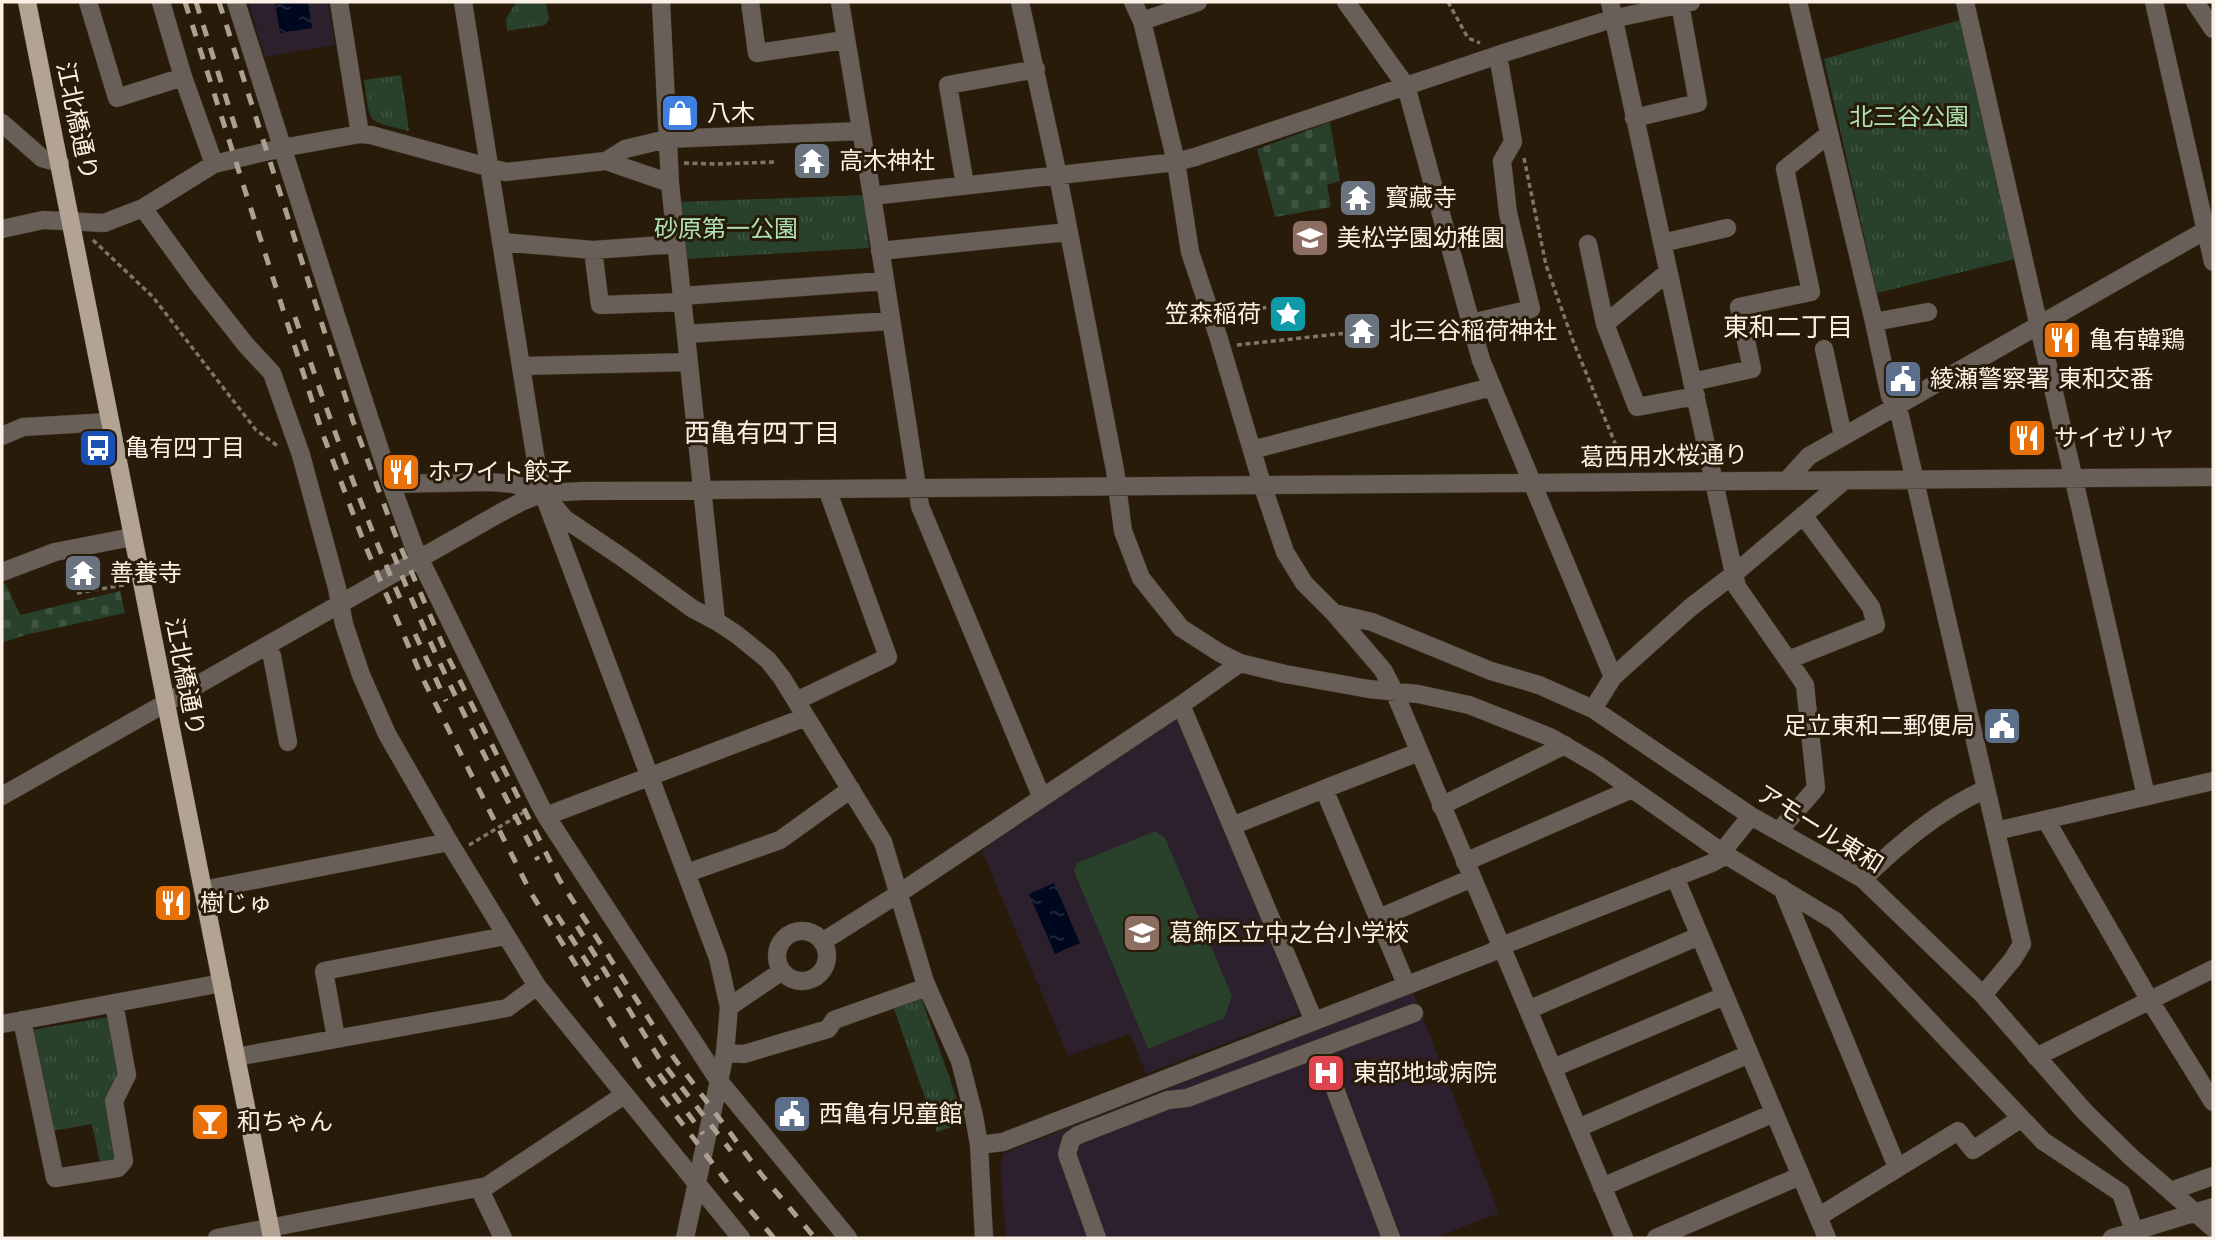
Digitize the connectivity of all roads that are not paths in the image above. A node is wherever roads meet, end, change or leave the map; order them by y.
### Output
1 (27, 2) edge
2 (88, 2) edge
3 (161, 2) edge
4 (236, 2) edge
5 (339, 2) edge
6 (463, 2) edge
7 (661, 2) edge
8 (750, 2) edge
9 (840, 2) edge
10 (1020, 2) edge
11 (1133, 2) edge
12 (1198, 2) edge
13 (1346, 2) edge
14 (1798, 2) edge
15 (1965, 2) edge
16 (2154, 2) edge
17 (2195, 2) edge
18 (1686, 3) edge
19 (1611, 10) edge
20 (1142, 21) junction
21 (2213, 29) edge
22 (845, 40) junction
23 (1495, 56) junction
24 (1035, 69) junction
25 (183, 77) junction
26 (1406, 86) junction
27 (1634, 118) junction
28 (2, 123) edge
29 (861, 131) junction
30 (360, 134) junction
31 (1829, 134) junction
32 (667, 139) junction
33 (282, 148) junction
34 (606, 161) junction
35 (1176, 162) junction
36 (60, 163) junction
37 (214, 164) junction
38 (490, 168) junction
39 (1058, 176) junction
40 (670, 183) junction
41 (965, 185) junction
42 (872, 196) junction
43 (143, 208) junction
44 (80, 222) junction
45 (1727, 228) dead end
46 (2210, 228) edge
47 (2, 229) edge
48 (1068, 232) junction
49 (501, 242) junction
50 (1662, 243) junction
51 (676, 244) junction
52 (1588, 244) dead end
53 (593, 250) junction
54 (880, 251) junction
55 (2213, 262) edge
56 (1668, 272) junction
57 (884, 281) junction
58 (682, 299) junction
59 (1928, 312) dead end
60 (890, 321) junction
61 (1874, 322) junction
62 (1471, 323) junction
63 (1605, 324) junction
64 (2040, 326) junction
65 (686, 334) junction
66 (1824, 349) dead end
67 (689, 362) junction
68 (521, 366) junction
69 (1491, 387) junction
70 (1694, 389) junction
71 (1895, 407) junction
72 (110, 422) junction
73 (2, 436) edge
74 (1843, 436) junction
75 (1252, 450) junction
76 (2213, 477) edge
77 (2075, 478) junction
78 (1788, 479) junction
79 (1915, 479) junction
80 (1845, 480) junction
81 (1714, 481) junction
82 (1530, 482) junction
83 (391, 484) junction
84 (1262, 484) junction
85 (1116, 486) junction
86 (916, 488) junction
87 (827, 489) junction
88 (703, 491) junction
89 (543, 494) junction
90 (1803, 515) junction
91 (132, 537) junction
92 (419, 560) junction
93 (2, 572) edge
94 (1734, 574) junction
95 (340, 604) junction
96 (1334, 613) junction
97 (716, 621) junction
98 (265, 647) junction
99 (1788, 660) junction
100 (1240, 663) junction
101 (1613, 677) junction
102 (1394, 691) junction
103 (796, 701) junction
104 (165, 705) junction
105 (1181, 705) junction
106 (1593, 709) junction
107 (806, 717) junction
108 (288, 741) dead end
109 (1565, 745) junction
110 (1419, 751) junction
111 (650, 775) junction
112 (2213, 781) edge
113 (851, 789) junction
114 (1324, 789) junction
115 (1632, 789) junction
116 (1986, 789) junction
117 (2, 792) edge
118 (2146, 796) junction
119 (1042, 798) junction
120 (1441, 806) junction
121 (543, 809) junction
122 (1751, 816) junction
123 (2046, 820) junction
124 (1232, 826) junction
125 (1779, 831) junction
126 (1996, 831) junction
127 (452, 847) junction
128 (1724, 854) junction
129 (1469, 870) junction
130 (687, 873) junction
131 (1675, 877) junction
132 (1863, 880) junction
133 (1782, 888) junction
134 (203, 890) junction
135 (898, 894) junction
136 (1379, 918) junction
137 (505, 936) junction
138 (1699, 936) junction
139 (822, 942) junction
140 (1500, 947) junction
141 (2213, 969) edge
142 (782, 971) junction
143 (222, 983) junction
144 (1406, 984) junction
145 (537, 986) junction
146 (927, 987) junction
147 (1983, 995) junction
148 (1724, 996) junction
149 (2150, 999) junction
150 (114, 1003) junction
151 (729, 1007) junction
152 (1528, 1010) junction
153 (1414, 1013) dead end
154 (22, 1020) junction
155 (1314, 1021) junction
156 (2, 1024) edge
157 (335, 1038) junction
158 (1320, 1049) junction
159 (725, 1053) junction
160 (1749, 1054) junction
161 (236, 1057) junction
162 (2036, 1057) junction
163 (1553, 1068) junction
164 (719, 1081) junction
165 (624, 1095) junction
166 (2213, 1102) edge
167 (1774, 1113) junction
168 (2020, 1119) junction
169 (1578, 1128) junction
170 (979, 1145) junction
171 (1897, 1167) junction
172 (1800, 1176) junction
173 (2213, 1176) edge
174 (696, 1185) junction
175 (1602, 1187) junction
176 (479, 1188) junction
177 (2171, 1191) junction
178 (2213, 1207) edge
179 (2195, 1213) junction
180 (1818, 1217) junction
181 (2213, 1228) edge
182 (2134, 1231) junction
183 (271, 1233) edge
184 (218, 1238) edge
185 (503, 1238) edge
186 (685, 1238) edge
187 (741, 1238) edge
188 (848, 1238) edge
189 (984, 1238) edge
190 (1097, 1238) edge
191 (1391, 1238) edge
192 (1624, 1238) edge
193 (1656, 1238) edge
194 (1827, 1238) edge
195 (2112, 1238) edge

1 - 36 main road, 江北橋通り
2 - 25 street
3 - 25 street
4 - 33 street
5 - 30 street
6 - 38 street
7 - 32 street
8 - 22 street
9 - 22 street
10 - 24 street
11 - 20 street
12 - 20 street
13 - 26 street
14 - 31 street
15 - 64 street
16 - 46 street
17 - 21 street
18 - 19 street
18 - 27 street
19 - 23 street
19 - 27 street
20 - 35 street
22 - 29 street
23 - 26 street
23 - 62 street
24 - 39 street
24 - 41 street
25 - 37 street
26 - 35 street
26 - 62 street
27 - 50 street
28 - 36 street
29 - 32 street
29 - 42 street
30 - 33 street
30 - 38 street
31 - 61 street
31 - 70 street
32 - 34 street
32 - 40 street
33 - 37 street
33 - 83 street
34 - 38 street
34 - 40 street
35 - 39 street
35 - 75 street
36 - 44 main road, 江北橋通り
37 - 43 street
38 - 49 street
39 - 41 street
39 - 48 street
40 - 51 street
41 - 42 street
42 - 54 street
43 - 44 street
43 - 95 street
44 - 47 street
44 - 72 main road, 江北橋通り
45 - 50 street
46 - 55 street
46 - 64 street
48 - 54 street
48 - 85 street
49 - 53 street
49 - 68 street
50 - 56 street
51 - 53 street
51 - 58 street
52 - 63 street
53 - 58 street
54 - 57 street
56 - 63 street
56 - 70 street
57 - 58 street
57 - 60 street
58 - 65 street
59 - 61 street
60 - 65 street
60 - 86 street
61 - 71 street
62 - 69 street
63 - 70 street
64 - 71 street
64 - 77 street
65 - 67 street
66 - 74 street
67 - 68 street
67 - 88 street
68 - 89 street
69 - 75 street
69 - 82 street
70 - 81 street
71 - 74 street
71 - 79 street
72 - 73 street
72 - 91 main road, 江北橋通り
74 - 78 street
75 - 84 street
76 - 77 street, 葛西用水桜通り
77 - 79 street, 葛西用水桜通り
77 - 118 street
78 - 80 street, 葛西用水桜通り
78 - 81 street, 葛西用水桜通り
79 - 80 street, 葛西用水桜通り
79 - 116 street
80 - 90 street
81 - 82 street, 葛西用水桜通り
81 - 94 street
82 - 84 street, 葛西用水桜通り
82 - 101 street
83 - 89 street
83 - 92 street
84 - 85 street, 葛西用水桜通り
84 - 96 street
85 - 86 street, 葛西用水桜通り
85 - 100 street
86 - 87 street, 葛西用水桜通り
86 - 119 street
87 - 88 street, 葛西用水桜通り
87 - 103 street
88 - 89 street, 葛西用水桜通り
88 - 97 street
89 - 92 street
89 - 97 street
89 - 111 street
90 - 94 street
90 - 99 street
91 - 93 street
91 - 104 main road, 江北橋通り
92 - 95 street
92 - 121 street
94 - 99 street
94 - 101 street
95 - 98 street
95 - 127 street
96 - 102 street
96 - 106 street, アモール東和
97 - 103 street
98 - 104 street
98 - 108 street
99 - 125 street
100 - 102 street
100 - 105 street
101 - 106 street
102 - 109 street
102 - 110 street
103 - 107 street
104 - 117 street
104 - 134 main road, 江北橋通り
105 - 119 street
105 - 124 street
106 - 122 street, アモール東和
107 - 111 street
107 - 113 street
109 - 115 street
109 - 120 street
110 - 114 street
110 - 120 street
111 - 121 street
111 - 130 street
112 - 118 street
113 - 130 street
113 - 135 street
114 - 124 street
114 - 136 street
115 - 128 street
115 - 129 street
116 - 126 street
116 - 132 street
118 - 123 street
119 - 135 street
120 - 129 street
121 - 164 street
122 - 125 street, アモール東和
122 - 128 street
123 - 126 street
123 - 149 street
124 - 155 street
125 - 132 street, アモール東和
126 - 147 street
127 - 134 street
127 - 137 street
128 - 131 street
128 - 133 street
129 - 136 street
129 - 140 street
130 - 151 street
131 - 138 street
131 - 140 street
132 - 147 street, アモール東和
133 - 168 street
133 - 171 street
134 - 143 main road, 江北橋通り
135 - 139 street
135 - 146 street
136 - 144 street
137 - 145 street
137 - 157 street
138 - 148 street
138 - 152 street
139 - 142 street
139 - 142 street
140 - 144 street
140 - 152 street
141 - 149 street
142 - 151 street
143 - 150 street
143 - 161 main road, 江北橋通り
144 - 155 street
145 - 157 street
145 - 165 street
146 - 159 street
146 - 170 street
147 - 162 street, アモール東和
148 - 160 street
148 - 163 street
149 - 162 street
149 - 166 street
150 - 154 street
150 - 154 street
151 - 159 street
152 - 163 street
153 - 158 street
154 - 156 street
155 - 170 street
157 - 161 street
158 - 190 street
158 - 191 street
159 - 164 street
160 - 167 street
160 - 169 street
161 - 183 main road, 江北橋通り
162 - 177 street, アモール東和
163 - 169 street
164 - 174 street
164 - 188 street
165 - 174 street
165 - 176 street
167 - 172 street
167 - 175 street
168 - 171 street
168 - 182 street
169 - 175 street
170 - 189 street
171 - 180 street
172 - 180 street
172 - 193 street
173 - 177 street
174 - 186 street
174 - 187 street
175 - 192 street
176 - 183 street
176 - 185 street
177 - 179 street, アモール東和
178 - 179 street
179 - 181 street, アモール東和
179 - 182 street
180 - 194 street
182 - 195 street
183 - 184 street

